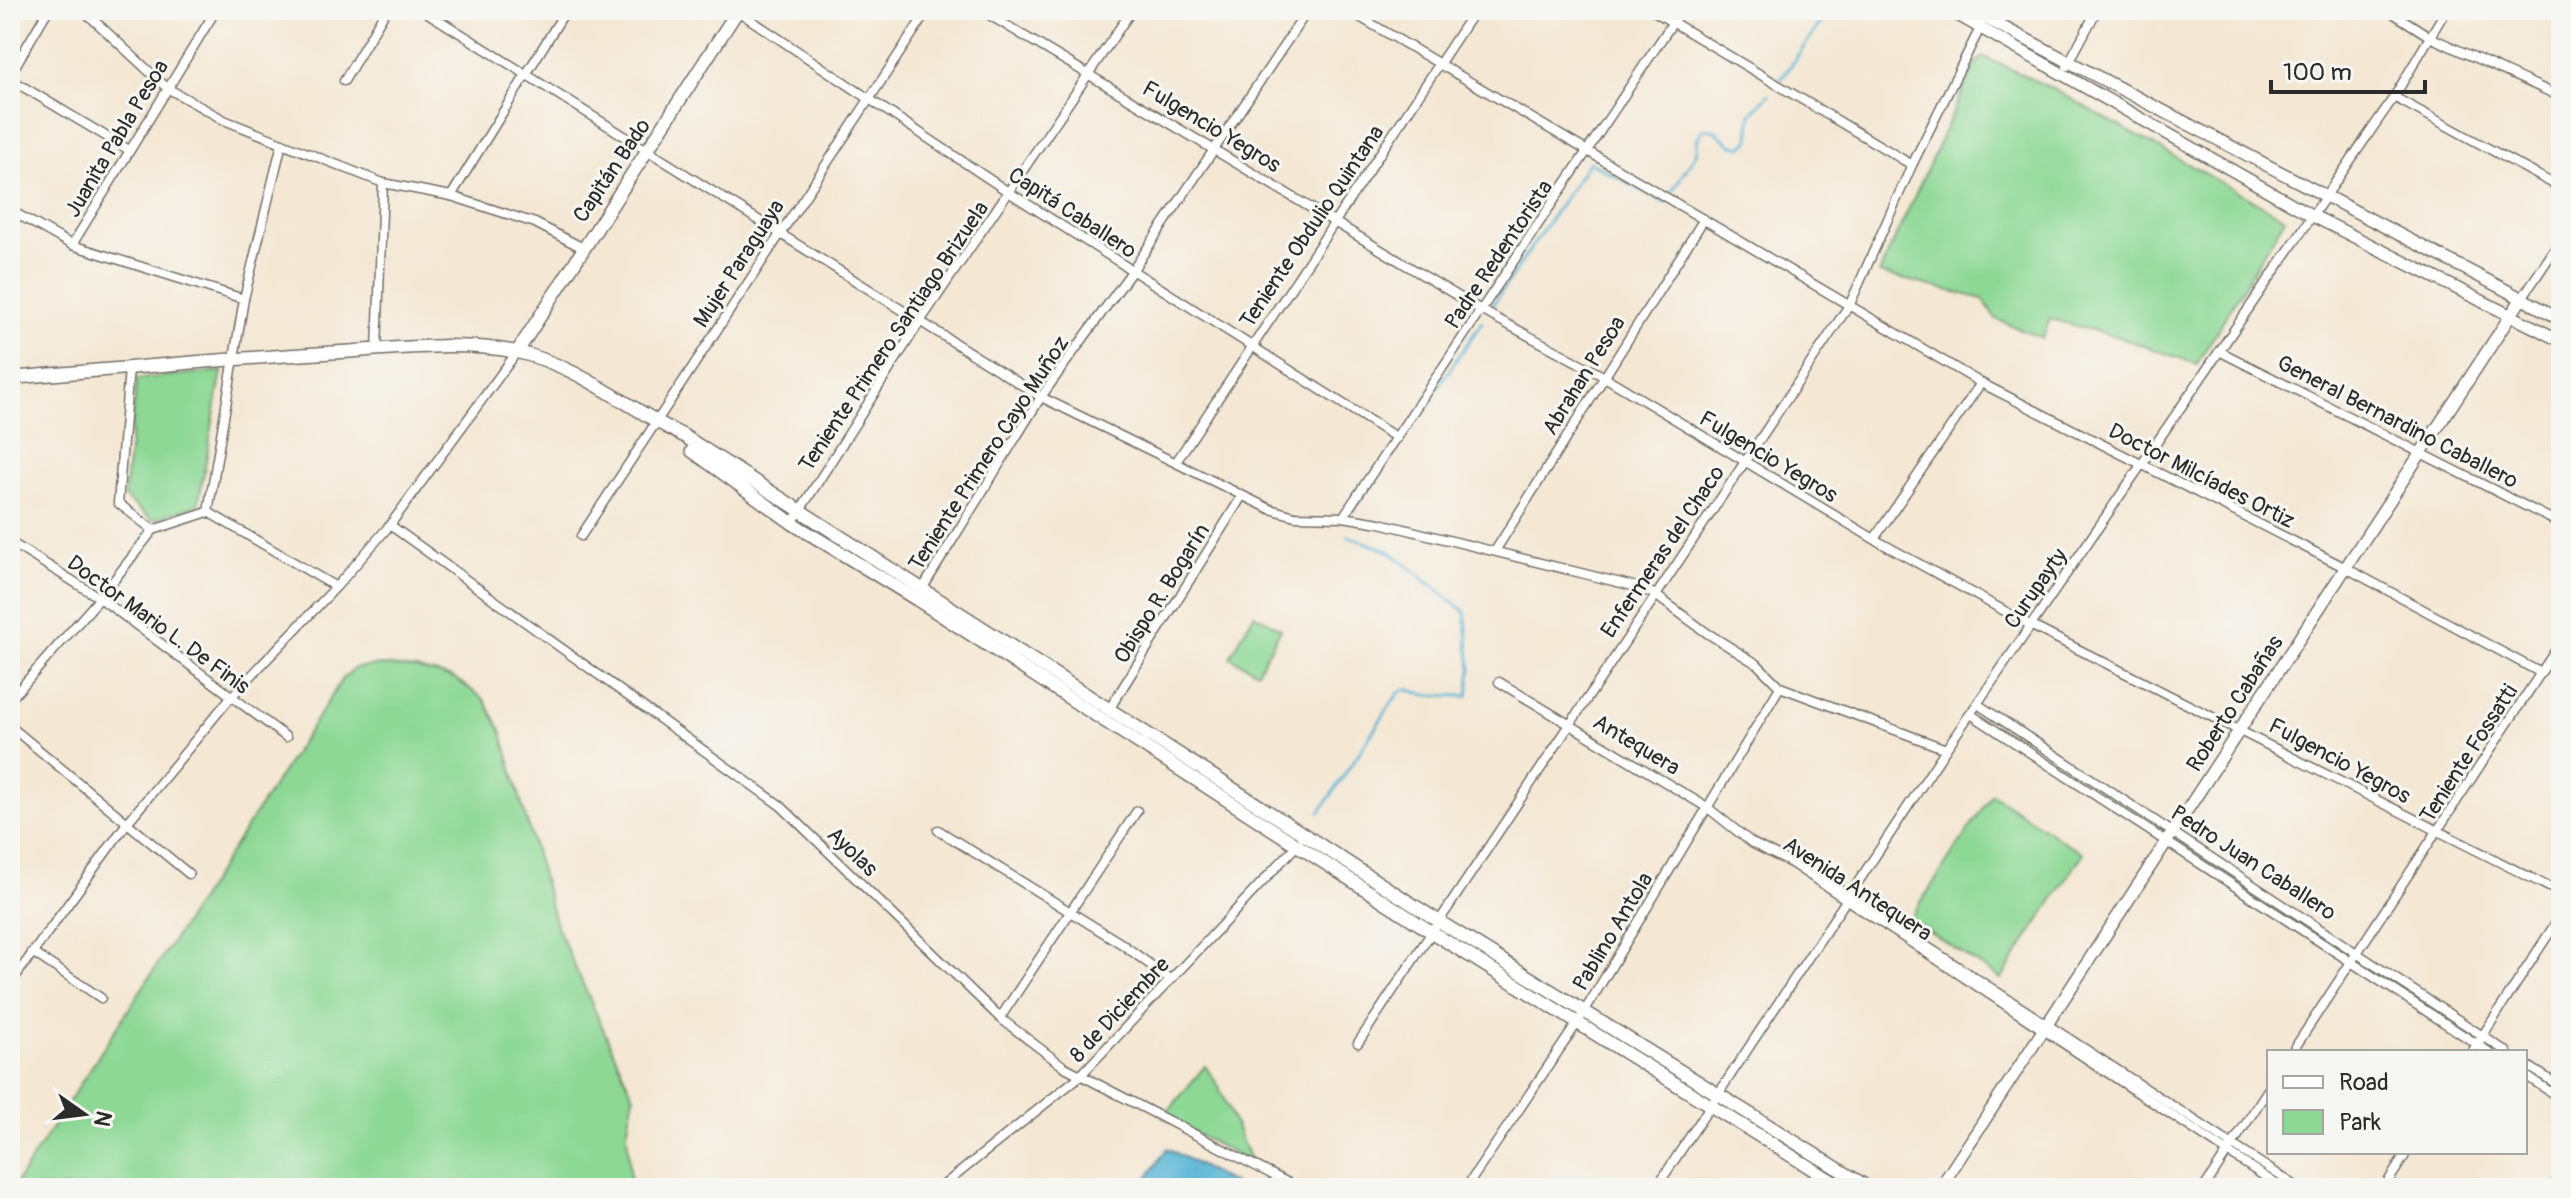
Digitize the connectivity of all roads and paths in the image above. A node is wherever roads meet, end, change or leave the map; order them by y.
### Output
1 (48, 10) edge
2 (83, 10) edge
3 (216, 10) edge
4 (386, 10) edge
5 (423, 10) edge
6 (566, 10) edge
7 (737, 10) edge
8 (928, 10) edge
9 (981, 10) edge
10 (1132, 10) edge
11 (1308, 10) edge
12 (1348, 10) edge
13 (1475, 10) edge
14 (1652, 10) edge
15 (1681, 10) edge
16 (1949, 10) edge
17 (1970, 10) edge
18 (2097, 10) edge
19 (2388, 10) edge
20 (2446, 10) edge
21 (1672, 23) junction
22 (1983, 24) junction
23 (2432, 38) junction
24 (2070, 61) junction
25 (1439, 65) junction
26 (526, 74) junction
27 (1089, 74) junction
28 (2063, 75) junction
29 (10, 77) edge
30 (344, 81) dead end
31 (167, 88) junction
32 (2394, 97) junction
33 (2561, 97) edge
34 (870, 98) junction
35 (282, 143) junction
36 (1216, 148) junction
37 (129, 150) junction
38 (649, 152) junction
39 (1588, 153) junction
40 (1912, 165) junction
41 (383, 183) junction
42 (2561, 188) edge
43 (1010, 193) junction
44 (451, 196) junction
45 (2325, 196) junction
46 (10, 210) edge
47 (2313, 216) junction
48 (1704, 219) junction
49 (1335, 220) junction
50 (779, 232) junction
51 (2561, 240) edge
52 (72, 245) junction
53 (583, 248) junction
54 (1132, 271) junction
55 (2522, 298) junction
56 (244, 299) junction
57 (1850, 304) junction
58 (1481, 310) junction
59 (2512, 314) junction
60 (2561, 319) edge
61 (919, 323) junction
62 (2561, 341) edge
63 (1251, 347) junction
64 (377, 350) junction
65 (2219, 351) junction
66 (517, 352) junction
67 (233, 358) junction
68 (129, 368) junction
69 (1603, 376) junction
70 (10, 378) edge
71 (1981, 383) junction
72 (1041, 397) junction
73 (661, 425) junction
74 (1397, 438) junction
75 (2421, 453) junction
76 (1176, 462) junction
77 (1744, 462) junction
78 (2144, 465) junction
79 (1242, 496) junction
80 (208, 512) junction
81 (795, 517) junction
82 (1343, 517) junction
83 (2561, 524) edge
84 (390, 525) junction
85 (153, 530) junction
86 (581, 536) dead end
87 (1874, 539) junction
88 (10, 542) edge
89 (1495, 551) junction
90 (2346, 568) junction
91 (336, 587) junction
92 (919, 594) junction
93 (1654, 594) junction
94 (100, 598) junction
95 (2030, 625) junction
96 (2561, 642) edge
97 (2541, 673) junction
98 (1499, 682) dead end
99 (1780, 687) junction
100 (230, 698) junction
101 (10, 700) edge
102 (1979, 705) junction
103 (1110, 708) junction
104 (1972, 715) junction
105 (1568, 723) junction
106 (10, 726) edge
107 (2240, 728) junction
108 (286, 737) dead end
109 (1946, 749) junction
110 (1708, 808) junction
111 (1137, 811) dead end
112 (127, 823) junction
113 (938, 830) dead end
114 (2439, 832) junction
115 (1305, 834) junction
116 (2171, 836) junction
117 (1752, 843) joint
118 (1296, 846) junction
119 (189, 874) dead end
120 (2561, 893) edge
121 (1847, 897) junction
122 (1070, 913) junction
123 (2561, 915) edge
124 (1436, 928) junction
125 (2357, 951) junction
126 (32, 952) junction
127 (2351, 960) junction
128 (1171, 980) junction
129 (10, 984) edge
130 (101, 998) dead end
131 (1586, 1009) junction
132 (1000, 1018) junction
133 (1578, 1022) junction
134 (2045, 1027) junction
135 (1358, 1043) dead end
136 (2477, 1044) edge
137 (2293, 1050) edge
138 (2500, 1050) edge
139 (2527, 1065) edge
140 (1080, 1076) junction
141 (2527, 1076) edge
142 (2561, 1087) edge
143 (2267, 1091) edge
144 (1719, 1093) junction
145 (2561, 1099) edge
146 (1712, 1105) junction
147 (2229, 1149) junction
148 (2406, 1154) edge
149 (2561, 1173) edge
150 (940, 1188) edge
151 (1298, 1188) edge
152 (1467, 1188) edge
153 (1656, 1188) edge
154 (1843, 1188) edge
155 (1869, 1188) edge
156 (1940, 1188) edge
157 (2204, 1188) edge
158 (2282, 1188) edge
159 (2299, 1188) edge
160 (2384, 1188) edge
161 (2552, 1188) edge

1 - 29 street
2 - 31 street
3 - 31 street, Juanita Pabla Pesoa
4 - 30 street
5 - 26 street
6 - 26 street
7 - 34 street, Capitá Caballero
7 - 38 main road, Capitán Bado
8 - 34 street, Mujer Paraguaya
9 - 27 street, Fulgencio Yegros
10 - 27 street, Teniente Primero Santiago Brizuela
11 - 36 street, Teniente Primero Cayo Muñoz
12 - 25 street, Doctor Milcíades Ortiz
13 - 25 street, Teniente Obdulio Quintana
14 - 21 street
15 - 21 street, Padre Redentorista
16 - 22 main road
17 - 22 main road
18 - 24 street
19 - 23 street
20 - 23 street, Curupayty
21 - 39 street, Padre Redentorista
21 - 40 street
22 - 24 main road
22 - 28 main road
22 - 40 street, Enfermeras del Chaco
23 - 32 street, Curupayty
23 - 33 street
24 - 28 street
24 - 45 main road
25 - 39 street, Doctor Milcíades Ortiz
25 - 49 street, Teniente Obdulio Quintana
26 - 38 street
26 - 44 street
27 - 36 street, Fulgencio Yegros
27 - 43 street, Teniente Primero Santiago Brizuela
28 - 47 main road
29 - 37 street
31 - 35 street
31 - 37 street, Juanita Pabla Pesoa
32 - 42 street
32 - 45 street, Curupayty
34 - 43 street, Capitá Caballero
34 - 50 street, Mujer Paraguaya
35 - 41 street
35 - 56 street
36 - 49 street, Fulgencio Yegros
36 - 54 street, Teniente Primero Cayo Muñoz
37 - 52 street, Juanita Pabla Pesoa
38 - 50 street
38 - 53 main road, Capitán Bado
39 - 48 street, Doctor Milcíades Ortiz
39 - 58 street, Padre Redentorista
40 - 57 street, Enfermeras del Chaco
41 - 44 street
41 - 64 street
43 - 54 street, Capitá Caballero
43 - 61 street, Teniente Primero Santiago Brizuela
44 - 53 street
45 - 47 street, Curupayty
45 - 55 main road
46 - 52 street
47 - 59 main road
47 - 65 street, Curupayty
48 - 57 street, Doctor Milcíades Ortiz
48 - 69 street, Abrahan Pesoa
49 - 58 street, Fulgencio Yegros
49 - 63 street, Teniente Obdulio Quintana
50 - 61 street
50 - 73 street, Mujer Paraguaya
51 - 55 street, Roberto Cabañas
52 - 56 street
53 - 66 main road, Capitán Bado
54 - 63 street, Capitá Caballero
54 - 72 street, Teniente Primero Cayo Muñoz
55 - 59 main road, Roberto Cabañas
55 - 60 main road
56 - 67 street
57 - 71 street, Doctor Milcíades Ortiz
57 - 77 street, Enfermeras del Chaco
58 - 69 street, Fulgencio Yegros
58 - 74 street, Padre Redentorista
59 - 62 main road
59 - 75 main road, Roberto Cabañas
61 - 72 street
61 - 81 street, Teniente Primero Santiago Brizuela
63 - 74 street, Capitá Caballero
63 - 76 street, Teniente Obdulio Quintana
64 - 66 main road
64 - 67 main road
65 - 75 street, General Bernardino Caballero
65 - 78 street, Curupayty
66 - 73 main road
66 - 84 street
67 - 68 main road
67 - 80 street
68 - 70 main road
68 - 85 street
69 - 77 street, Fulgencio Yegros
69 - 89 street, Abrahan Pesoa
71 - 78 street, Doctor Milcíades Ortiz
71 - 87 street
72 - 76 street
72 - 92 street, Teniente Primero Cayo Muñoz
73 - 81 main road
73 - 86 street, Mujer Paraguaya
74 - 82 street, Padre Redentorista
75 - 83 street, General Bernardino Caballero
75 - 90 main road, Roberto Cabañas
76 - 79 street
77 - 87 street, Fulgencio Yegros
77 - 93 street, Enfermeras del Chaco
78 - 90 street, Doctor Milcíades Ortiz
78 - 95 street, Curupayty
79 - 82 street
79 - 103 street, Obispo R. Bogarín
80 - 85 street
80 - 91 street
81 - 92 main road
82 - 89 street
84 - 91 street
84 - 132 street, Ayolas
85 - 94 street
87 - 95 street, Fulgencio Yegros
88 - 94 street, Doctor Mario L. De Finis
89 - 93 street
90 - 97 street, Doctor Milcíades Ortiz
90 - 107 main road, Roberto Cabañas
91 - 100 street
92 - 103 main road
92 - 118 main road
93 - 99 street
93 - 105 street, Enfermeras del Chaco
94 - 100 street, Doctor Mario L. De Finis
94 - 101 street
95 - 102 street, Curupayty
95 - 107 street, Fulgencio Yegros
96 - 97 street, Teniente Fossatti
97 - 114 street, Teniente Fossatti
98 - 105 street, Antequera
99 - 109 street
99 - 110 street, Pablino Antola
100 - 108 street, Doctor Mario L. De Finis
100 - 112 street
102 - 104 street, Curupayty
102 - 116 street, Pedro Juan Caballero
103 - 115 main road
104 - 109 street, Curupayty
104 - 116 street, Pedro Juan Caballero
105 - 110 street, Antequera
105 - 124 street, Enfermeras del Chaco
106 - 112 street
107 - 114 street, Fulgencio Yegros
107 - 116 main road, Roberto Cabañas
109 - 121 street, Curupayty
110 - 117 street, Antequera
110 - 131 street, Pablino Antola
111 - 122 street
112 - 119 street
112 - 126 street
113 - 122 street
114 - 120 street, Fulgencio Yegros
114 - 125 street, Teniente Fossatti
115 - 118 street, 8 de Diciembre
115 - 124 main road
116 - 125 street, Pedro Juan Caballero
116 - 127 street, Pedro Juan Caballero
116 - 134 main road, Roberto Cabañas
117 - 121 street, Avenida Antequera
118 - 124 main road
118 - 128 street, 8 de Diciembre
121 - 134 street, Avenida Antequera
121 - 144 street, Curupayty
122 - 128 street
122 - 132 street
123 - 136 street
124 - 131 main road
124 - 133 main road
124 - 135 street, Enfermeras del Chaco
125 - 127 street, Teniente Fossatti
125 - 136 street, Pedro Juan Caballero
126 - 129 street
126 - 130 street
127 - 136 street, Pedro Juan Caballero
127 - 137 street, Teniente Fossatti
128 - 140 street, 8 de Diciembre
131 - 133 street, Pablino Antola
131 - 144 main road
132 - 140 street, Ayolas
133 - 146 main road
133 - 152 street, Pablino Antola
134 - 147 street, Avenida Antequera
134 - 156 main road, Roberto Cabañas
136 - 138 street, Pedro Juan Caballero
139 - 142 street
140 - 150 street, 8 de Diciembre
140 - 151 street, Ayolas
141 - 145 street
143 - 147 street
144 - 146 street, Curupayty
144 - 155 main road
146 - 153 street, Curupayty
146 - 154 main road
147 - 157 street
147 - 158 street, Avenida Antequera
147 - 159 street, Avenida Antequera
148 - 160 street
149 - 161 street

